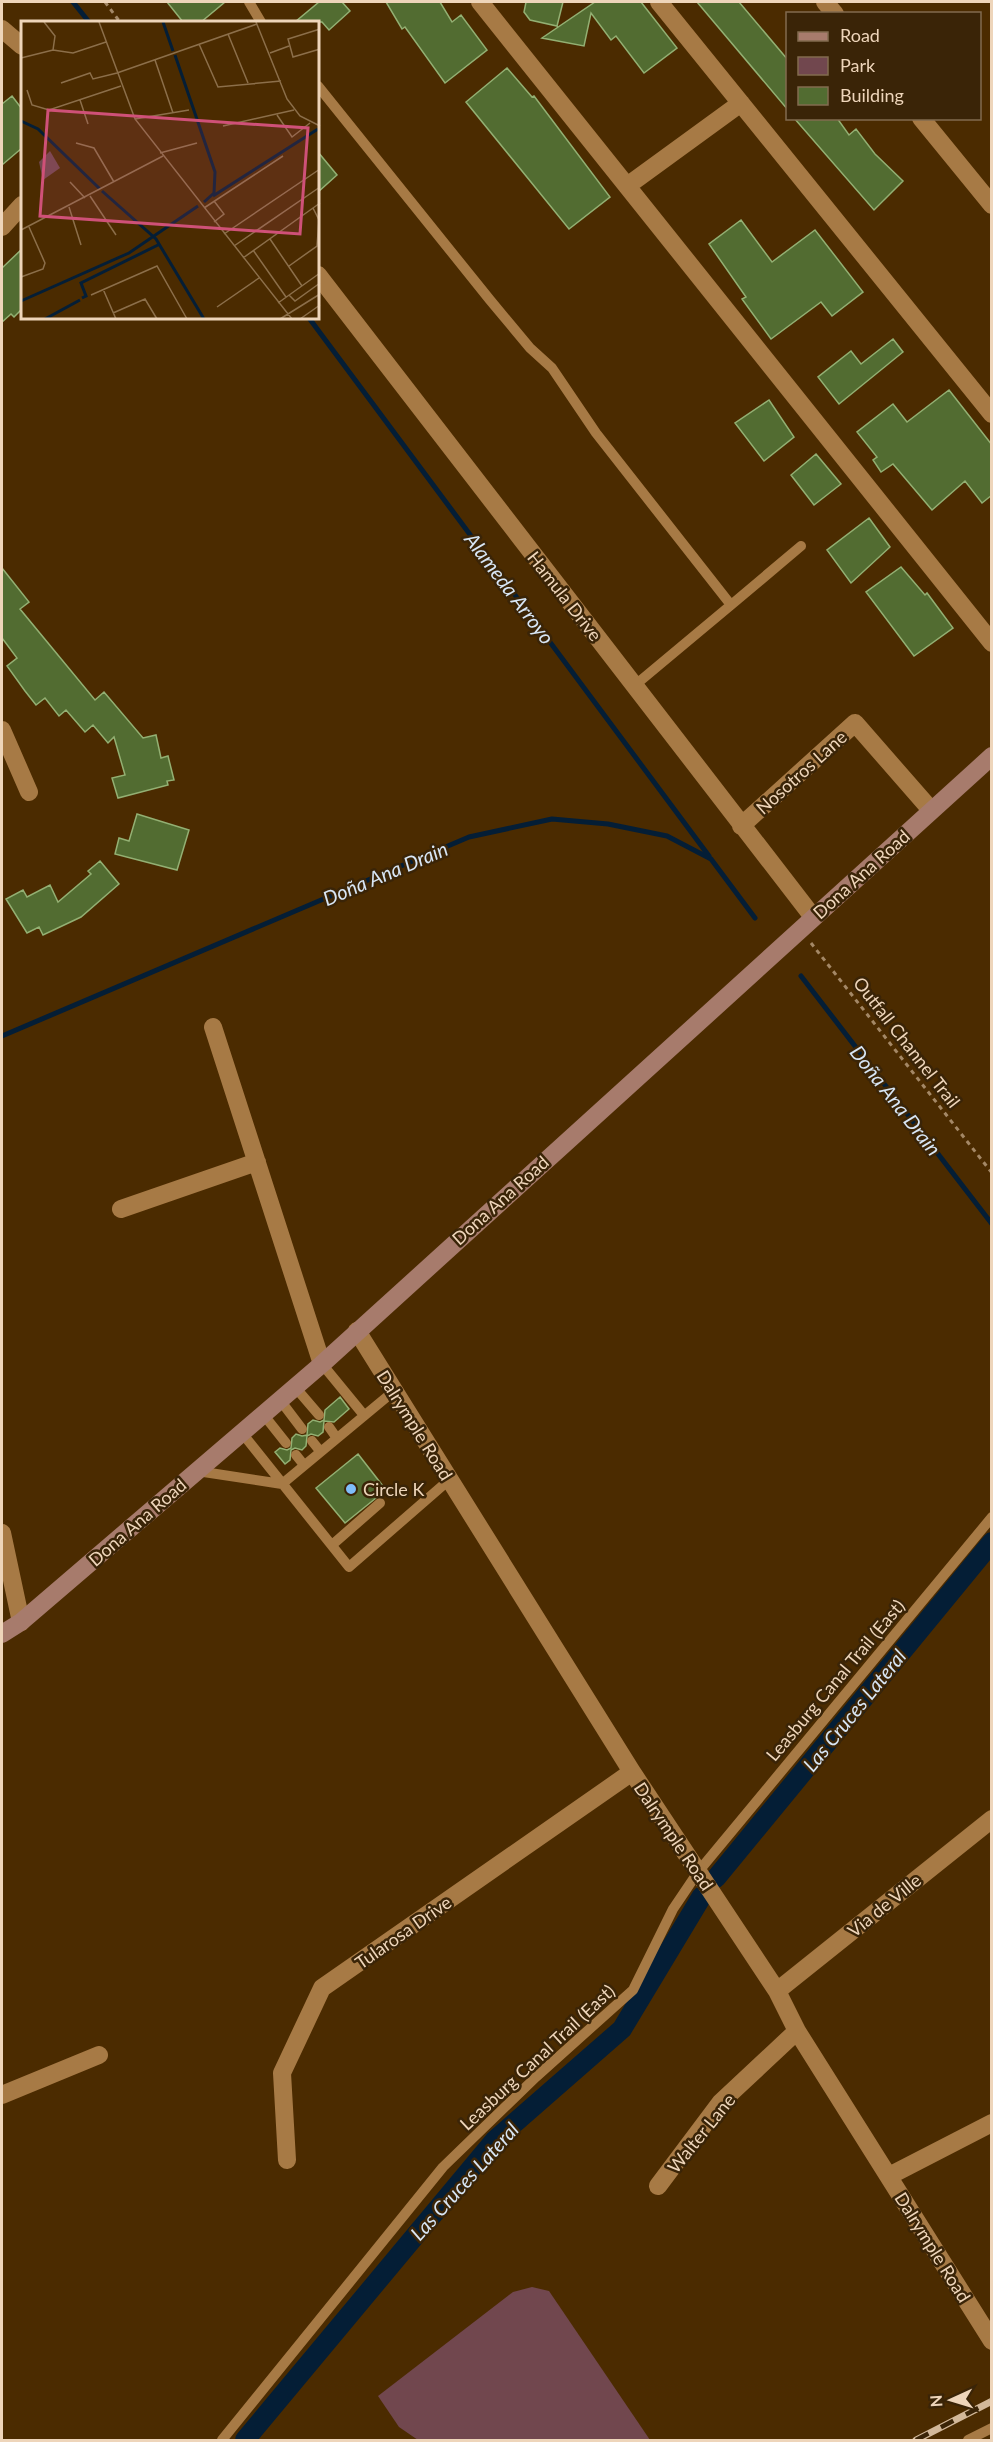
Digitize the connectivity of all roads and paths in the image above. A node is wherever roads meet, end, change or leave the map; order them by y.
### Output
1 (105, 2) edge
2 (249, 2) edge
3 (480, 2) edge
4 (659, 2) edge
5 (119, 21) edge
6 (260, 21) edge
7 (2, 29) edge
8 (21, 45) edge
9 (320, 88) edge
10 (741, 103) junction
11 (923, 120) edge
12 (627, 186) junction
13 (992, 205) edge
14 (21, 206) edge
15 (2, 227) edge
16 (320, 278) edge
17 (992, 414) edge
18 (801, 546) dead end
19 (731, 605) junction
20 (992, 643) edge
21 (634, 686) junction
22 (2, 730) edge
23 (992, 756) edge
24 (29, 792) dead end
25 (932, 810) junction
26 (741, 826) junction
27 (806, 923) junction
28 (213, 1027) dead end
29 (256, 1162) junction
30 (992, 1173) edge
31 (121, 1209) dead end
32 (357, 1331) junction
33 (322, 1364) junction
34 (295, 1387) junction
35 (394, 1391) junction
36 (280, 1400) junction
37 (263, 1414) junction
38 (363, 1414) junction
39 (319, 1415) dead end
40 (328, 1427) dead end
41 (302, 1429) dead end
42 (242, 1432) junction
43 (336, 1437) junction
44 (312, 1441) dead end
45 (286, 1443) dead end
46 (320, 1451) junction
47 (296, 1455) dead end
48 (303, 1465) junction
49 (197, 1471) junction
50 (449, 1480) junction
51 (282, 1484) junction
52 (380, 1503) dead end
53 (992, 1517) edge
54 (2, 1533) edge
55 (332, 1545) junction
56 (21, 1622) junction
57 (2, 1634) edge
58 (632, 1772) junction
59 (992, 1819) edge
60 (698, 1872) junction
61 (777, 1991) junction
62 (797, 2031) junction
63 (99, 2055) dead end
64 (2, 2095) edge
65 (992, 2123) edge
66 (287, 2160) dead end
67 (889, 2176) junction
68 (658, 2186) dead end
69 (992, 2341) edge
70 (992, 2428) edge
71 (222, 2440) edge
72 (968, 2440) edge

1 - 5 path
2 - 6 lane
3 - 12 street
4 - 10 street
7 - 8 street
9 - 19 lane
10 - 12 street
10 - 17 street
11 - 13 street
12 - 20 street
14 - 15 street
16 - 21 street, Hamula Drive
18 - 19 lane
19 - 21 lane
21 - 26 street, Hamula Drive
22 - 24 street
23 - 25 street, Dona Ana Road
25 - 26 street, Nosotros Lane
25 - 27 street, Dona Ana Road
26 - 27 street, Hamula Drive
27 - 30 path, Outfall Channel Trail
27 - 32 street, Dona Ana Road
28 - 29 street
29 - 31 street
29 - 33 street
32 - 33 street, Dona Ana Road
32 - 35 street, Dalrymple Road
33 - 34 street, Dona Ana Road
33 - 38 lane
34 - 36 street, Dona Ana Road
34 - 39 lane
35 - 38 lane
35 - 50 street, Dalrymple Road
36 - 37 street, Dona Ana Road
36 - 41 lane
37 - 42 street, Dona Ana Road
37 - 45 lane
38 - 43 lane
40 - 43 lane
42 - 49 street, Dona Ana Road
42 - 51 lane
43 - 46 lane
44 - 46 lane
46 - 48 lane
47 - 48 lane
48 - 51 lane
49 - 51 lane
49 - 56 street, Dona Ana Road
50 - 55 lane
50 - 58 street, Dalrymple Road
51 - 55 lane
52 - 55 lane
53 - 60 lane, Leasburg Canal Trail (East)
54 - 56 street
56 - 57 street, Dona Ana Road
58 - 60 street, Dalrymple Road
58 - 66 street, Tularosa Drive
59 - 61 street, Via de Ville
60 - 61 street, Dalrymple Road
60 - 71 lane, Leasburg Canal Trail (East)
61 - 62 street, Dalrymple Road
62 - 67 street, Dalrymple Road
62 - 68 street, Walter Lane
63 - 64 street
65 - 67 street
67 - 69 street, Dalrymple Road
70 - 72 lane

